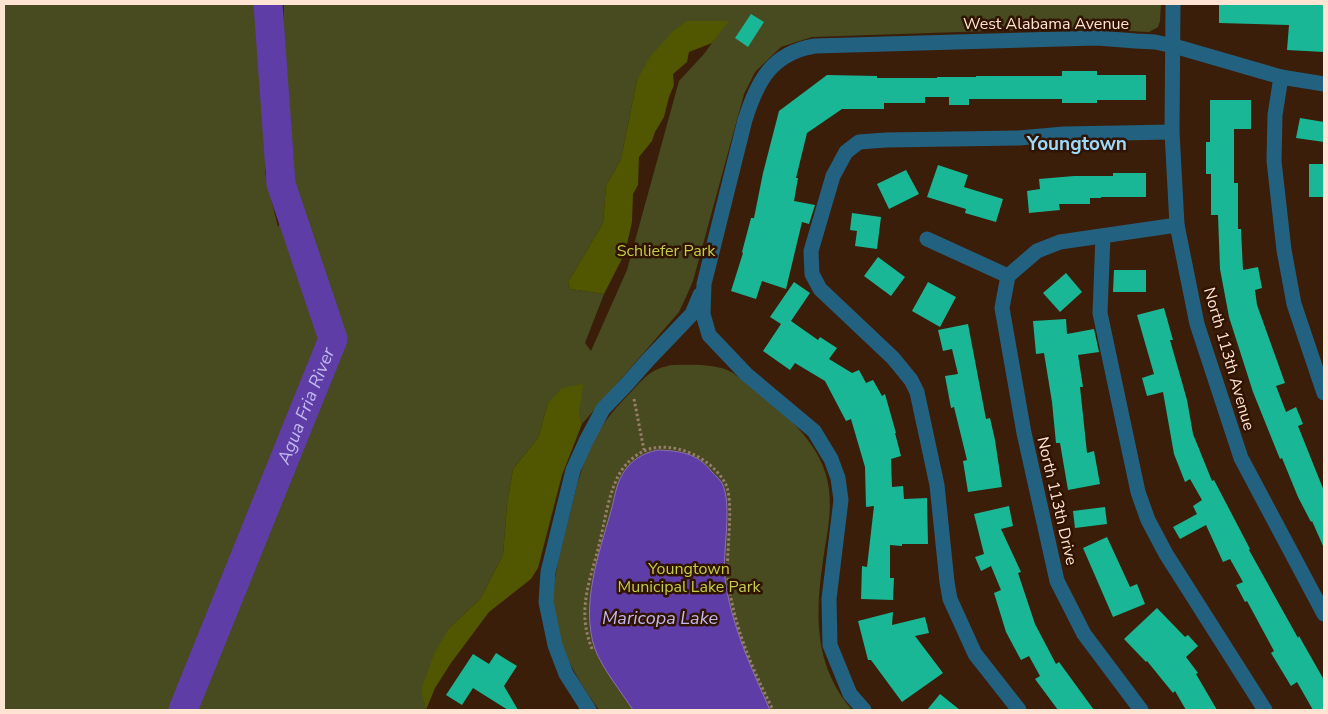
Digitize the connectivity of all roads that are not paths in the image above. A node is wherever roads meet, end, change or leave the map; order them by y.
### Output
1 (1174, 4) edge
2 (1174, 46) junction
3 (1281, 77) junction
4 (1324, 84) edge
5 (1172, 132) junction
6 (1177, 225) junction
7 (1103, 236) junction
8 (927, 239) dead end
9 (1008, 276) junction
10 (704, 284) junction
11 (1324, 393) edge
12 (1324, 614) edge
13 (589, 710) edge
14 (864, 710) edge
15 (1019, 710) edge
16 (1141, 710) edge
17 (1265, 710) edge

1 - 2 street, North 113th Avenue
2 - 3 street, West Alabama Avenue
2 - 5 street, North 113th Avenue
2 - 10 street, West Alabama Avenue
3 - 4 street, West Alabama Avenue
3 - 11 street
5 - 6 street, North 113th Avenue
5 - 15 street
6 - 7 street
6 - 12 street, North 113th Avenue
7 - 9 street
7 - 17 street
8 - 9 street
9 - 16 street, North 113th Drive
10 - 13 street
10 - 14 street

